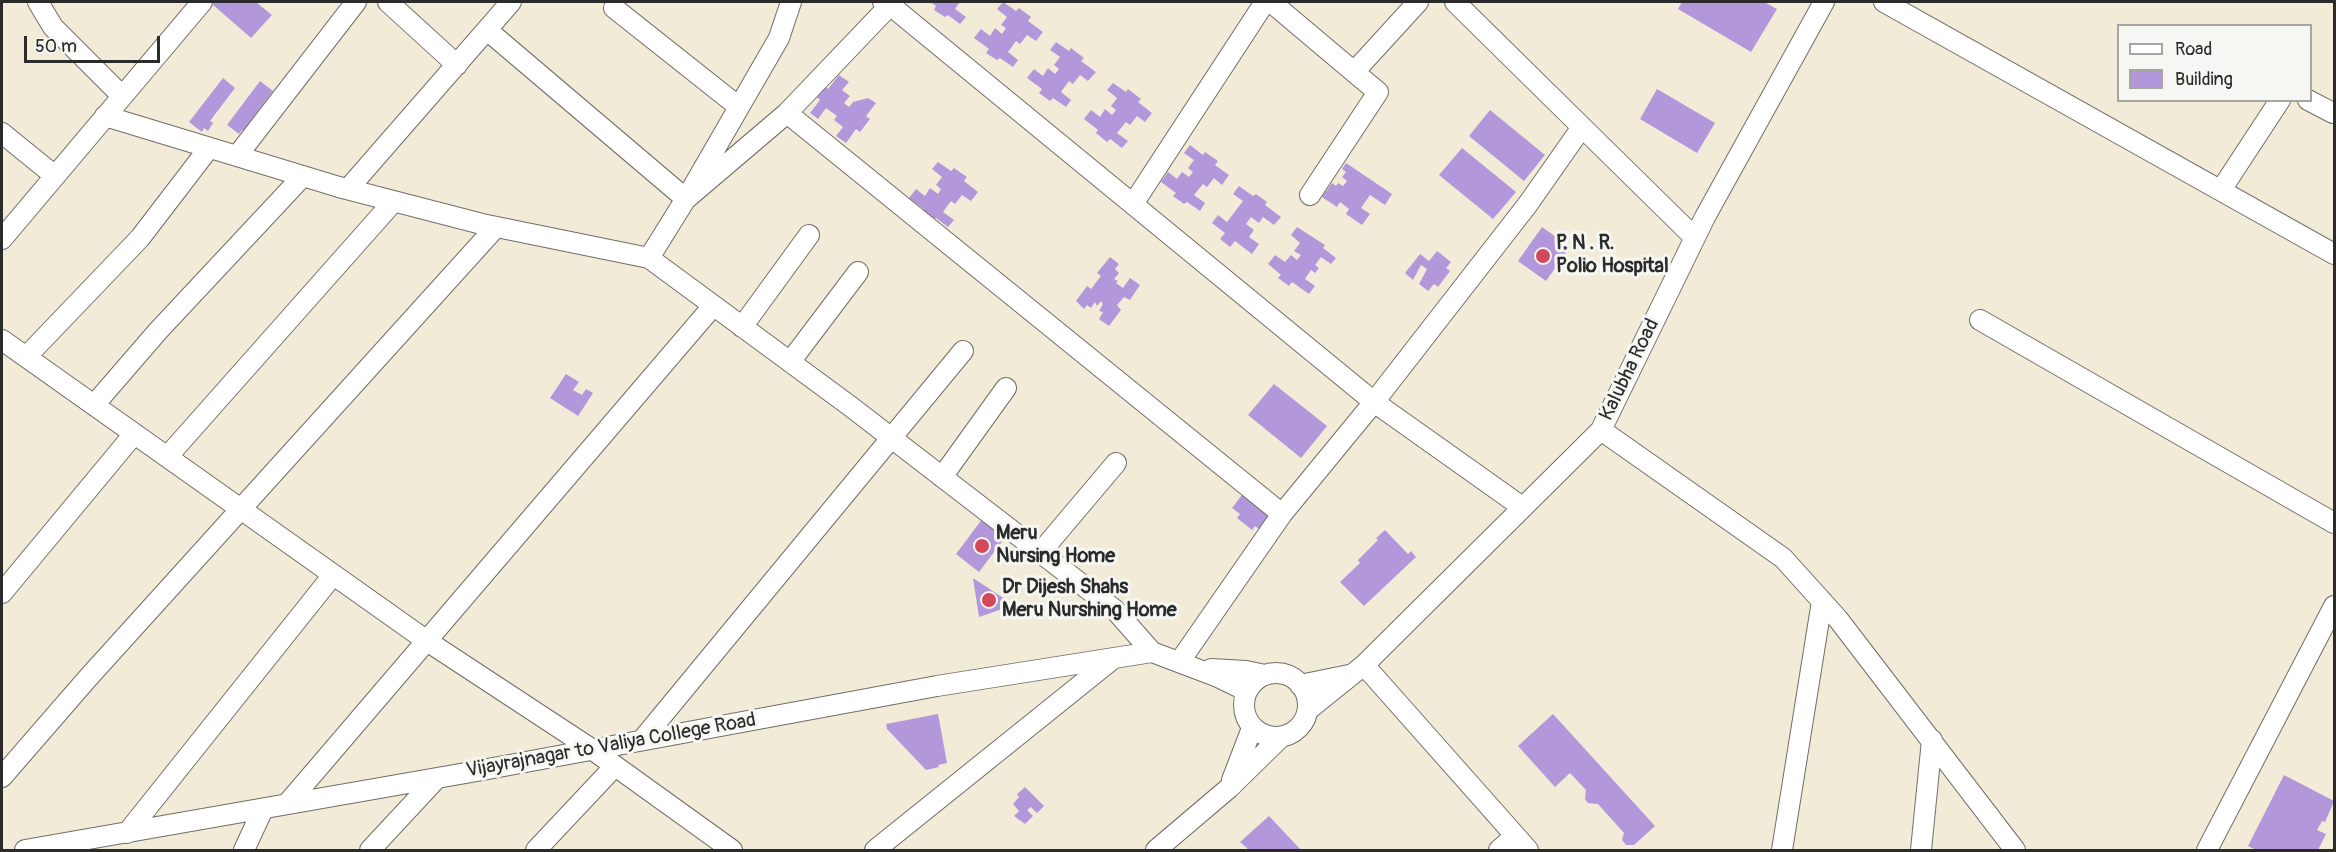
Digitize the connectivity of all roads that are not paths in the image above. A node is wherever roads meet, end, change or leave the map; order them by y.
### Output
1 (38, 2) edge
2 (202, 2) edge
3 (356, 2) edge
4 (388, 2) edge
5 (511, 2) edge
6 (791, 2) edge
7 (1265, 2) edge
8 (1271, 2) edge
9 (1418, 2) edge
10 (1455, 2) edge
11 (1824, 2) edge
12 (1884, 2) edge
13 (889, 3) edge
14 (614, 8) dead end
15 (487, 30) junction
16 (457, 65) junction
17 (1354, 72) junction
18 (122, 96) junction
19 (2279, 102) edge
20 (2312, 102) edge
21 (740, 107) junction
22 (787, 113) junction
23 (2333, 113) dead end
24 (105, 116) junction
25 (1582, 127) junction
26 (2, 134) edge
27 (209, 148) junction
28 (237, 156) junction
29 (55, 176) junction
30 (303, 176) junction
31 (348, 189) junction
32 (2221, 190) junction
33 (1310, 195) dead end
34 (686, 199) junction
35 (393, 201) junction
36 (1133, 204) junction
37 (496, 227) junction
38 (808, 235) dead end
39 (1695, 237) junction
40 (2, 239) edge
41 (2334, 254) edge
42 (649, 258) junction
43 (858, 272) dead end
44 (713, 306) junction
45 (1980, 320) dead end
46 (742, 327) junction
47 (2, 340) edge
48 (963, 351) dead end
49 (26, 357) junction
50 (790, 362) junction
51 (1006, 388) dead end
52 (1374, 402) junction
53 (94, 405) junction
54 (1600, 430) junction
55 (134, 434) junction
56 (891, 438) junction
57 (167, 457) junction
58 (1116, 463) dead end
59 (942, 477) junction
60 (1522, 507) junction
61 (242, 510) junction
62 (1282, 514) junction
63 (2334, 523) edge
64 (1040, 553) junction
65 (333, 574) junction
66 (2, 593) edge
67 (1822, 601) junction
68 (2334, 606) edge
69 (427, 641) junction
70 (1152, 652) junction
71 (1114, 658) junction
72 (1188, 664) junction
73 (1358, 670) junction
74 (1265, 675) junction
75 (1300, 685) junction
76 (1247, 691) junction
77 (1308, 710) junction
78 (1252, 728) junction
79 (1281, 737) junction
80 (642, 740) junction
81 (1932, 740) junction
82 (592, 750) junction
83 (615, 766) junction
84 (2, 777) edge
85 (437, 778) junction
86 (1228, 788) junction
87 (287, 804) junction
88 (263, 808) junction
89 (127, 832) junction
90 (1522, 843) edge
91 (25, 850) edge
92 (244, 850) edge
93 (370, 850) edge
94 (536, 850) edge
95 (732, 850) edge
96 (875, 850) edge
97 (1156, 850) edge
98 (1499, 850) edge
99 (1782, 850) edge
100 (1921, 850) edge
101 (2016, 850) edge
102 (2207, 850) edge

1 - 18 street
2 - 18 street
3 - 28 street
4 - 16 street
5 - 15 street
6 - 21 street
7 - 36 street
8 - 17 street
9 - 17 street
10 - 25 street
11 - 39 street, Kalubha Road
12 - 32 street
13 - 22 street
13 - 36 street
14 - 21 street
15 - 16 street
15 - 34 street
16 - 31 street
17 - 33 street
18 - 24 street
19 - 32 street
20 - 23 street
21 - 34 street
22 - 34 street
22 - 62 street
24 - 27 street
24 - 29 street
25 - 39 street
25 - 52 street
26 - 29 street
27 - 28 street
27 - 49 street
28 - 30 street
29 - 40 street
30 - 31 street
30 - 53 street
31 - 35 street
32 - 41 street
34 - 42 street
35 - 37 street
35 - 57 street
36 - 52 street
37 - 42 street
37 - 61 street
38 - 46 street
39 - 54 street, Kalubha Road
42 - 44 street
43 - 50 street
44 - 46 street
44 - 69 street
45 - 63 street
46 - 50 street
47 - 49 street
48 - 56 street
49 - 53 street
50 - 56 street
51 - 59 street
52 - 60 street
52 - 62 street
53 - 55 street
54 - 60 street, Kalubha Road
54 - 67 street
55 - 57 street
55 - 66 street
56 - 59 street
56 - 80 street
57 - 61 street
58 - 64 street
59 - 64 street
60 - 73 street, Kalubha Road
61 - 65 street
61 - 84 street
62 - 72 street
64 - 70 street
65 - 69 street
65 - 89 street
67 - 81 street
67 - 99 street
68 - 102 street
69 - 82 street
69 - 87 street
70 - 71 street, Vijayrajnagar to Valiya College Road
70 - 72 street, Vijayrajnagar to Valiya College Road
71 - 80 street, Vijayrajnagar to Valiya College Road
71 - 96 street
72 - 74 street, Vijayrajnagar to Valiya College Road
72 - 76 street, Vijayrajnagar to Valiya College Road
73 - 75 street
73 - 77 street, Kalubha Road
73 - 90 street
74 - 75 street
74 - 76 street
75 - 77 street
76 - 78 street
77 - 79 street
78 - 79 street
78 - 86 street
79 - 86 street
80 - 82 street, Vijayrajnagar to Valiya College Road
81 - 100 street
81 - 101 street
82 - 83 street
82 - 85 street, Vijayrajnagar to Valiya College Road
83 - 94 street
83 - 95 street
85 - 87 street, Vijayrajnagar to Valiya College Road
85 - 93 street
86 - 97 street
87 - 88 street, Vijayrajnagar to Valiya College Road
88 - 89 street, Vijayrajnagar to Valiya College Road
88 - 92 street
89 - 91 street, Vijayrajnagar to Valiya College Road
90 - 98 street

